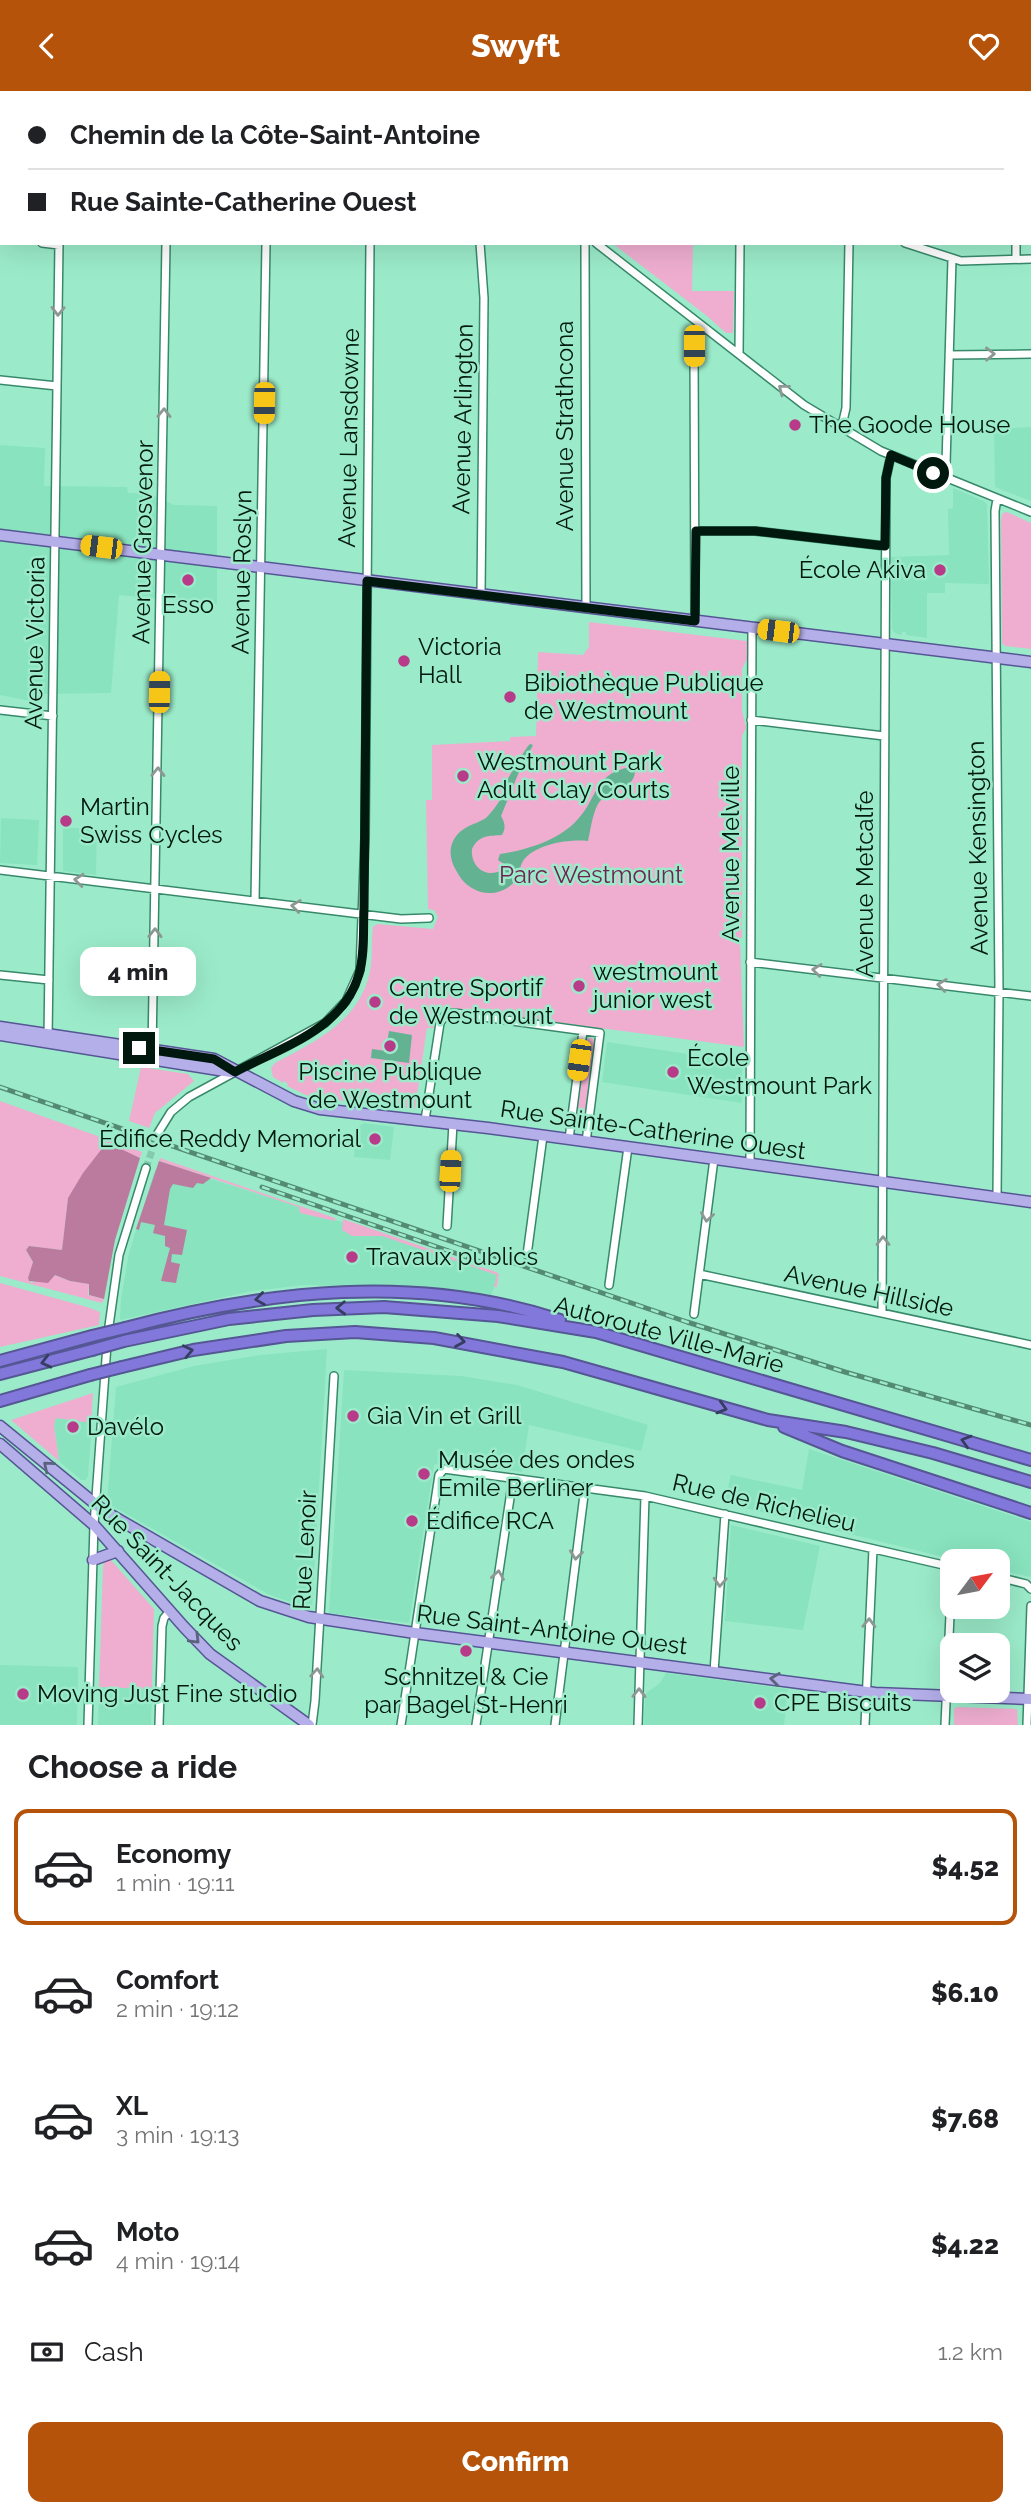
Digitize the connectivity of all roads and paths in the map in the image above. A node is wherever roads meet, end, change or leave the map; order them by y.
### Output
1 (59, 245) edge
2 (166, 245) edge
3 (267, 245) edge
4 (370, 245) edge
5 (480, 245) edge
6 (584, 245) edge
7 (599, 245) edge
8 (740, 245) edge
9 (849, 245) edge
10 (911, 245) edge
11 (1016, 245) edge
12 (952, 259) junction
13 (1016, 259) junction
14 (1031, 259) edge
15 (701, 325) junction
16 (739, 354) junction
17 (1031, 354) edge
18 (949, 355) junction
19 (0, 380) edge
20 (57, 386) junction
21 (839, 428) junction
22 (891, 455) junction
23 (943, 476) junction
24 (997, 499) junction
25 (1031, 512) edge
26 (696, 531) junction
27 (0, 535) edge
28 (56, 542) junction
29 (885, 546) junction
30 (161, 555) junction
31 (262, 568) junction
32 (367, 581) junction
33 (481, 595) junction
34 (586, 608) junction
35 (695, 621) junction
36 (752, 628) junction
37 (885, 644) junction
38 (996, 657) junction
39 (1031, 662) edge
40 (0, 710) edge
41 (53, 716) junction
42 (751, 720) junction
43 (884, 736) junction
44 (0, 870) edge
45 (51, 877) junction
46 (156, 890) junction
47 (255, 901) junction
48 (364, 914) junction
49 (429, 918) dead end
50 (750, 962) junction
51 (0, 975) edge
52 (884, 978) junction
53 (49, 980) junction
54 (999, 992) junction
55 (1031, 996) edge
56 (0, 1027) edge
57 (583, 1031) junction
58 (0, 1035) edge
59 (48, 1038) junction
60 (152, 1050) junction
61 (235, 1072) junction
62 (425, 1121) junction
63 (453, 1124) junction
64 (158, 1133) tunnel mouth
65 (543, 1136) junction
66 (569, 1139) junction
67 (586, 1142) junction
68 (628, 1147) junction
69 (715, 1159) junction
70 (750, 1164) junction
71 (146, 1168) tunnel mouth
72 (884, 1182) junction
73 (997, 1197) junction
74 (1031, 1202) edge
75 (447, 1226) dead end
76 (527, 1255) dead end
77 (699, 1274) junction
78 (609, 1285) dead end
79 (882, 1313) junction
80 (694, 1314) dead end
81 (596, 1332) junction
82 (1031, 1345) edge
83 (0, 1354) edge
84 (21, 1355) junction
85 (0, 1361) edge
86 (0, 1374) edge
87 (334, 1376) dead end
88 (0, 1401) edge
89 (768, 1420) junction
90 (0, 1426) edge
91 (0, 1444) edge
92 (1031, 1460) edge
93 (513, 1478) junction
94 (1031, 1482) edge
95 (584, 1487) junction
96 (645, 1496) junction
97 (96, 1506) junction
98 (1031, 1513) edge
99 (724, 1514) junction
100 (94, 1525) junction
101 (873, 1549) junction
102 (118, 1551) junction
103 (93, 1560) junction
104 (940, 1566) edge
105 (1010, 1580) edge
106 (1031, 1588) edge
107 (1031, 1606) edge
108 (170, 1611) junction
109 (320, 1620) junction
110 (415, 1633) junction
111 (488, 1643) junction
112 (563, 1652) junction
113 (639, 1662) junction
114 (714, 1672) junction
115 (867, 1691) junction
116 (940, 1696) edge
117 (1010, 1698) edge
118 (1030, 1699) edge
119 (946, 1703) edge
120 (88, 1725) edge
121 (159, 1725) edge
122 (310, 1725) edge
123 (401, 1725) edge
124 (476, 1725) edge
125 (555, 1725) edge
126 (638, 1725) edge
127 (865, 1725) edge
128 (945, 1725) edge
129 (1027, 1725) edge

1 -> 20 street, Avenue Victoria
30 -> 2 street, Avenue Grosvenor
3 - 31 street, Avenue Roslyn
4 - 32 street, Avenue Lansdowne
5 - 33 street, Avenue Arlington
6 - 34 street, Avenue Strathcona
7 - 15 street
8 - 16 street
9 - 21 street
10 - 12 street
11 - 13 street
12 - 13 street
12 - 18 street
13 - 14 street
15 - 16 street
15 - 26 street
21 -> 16 street
18 -> 17 street
18 - 23 street
19 - 20 street
20 - 28 street, Avenue Victoria
21 - 22 street
22 - 23 street
22 - 29 street, Avenue Metcalfe
23 - 24 street
24 - 25 street
24 - 38 street, Avenue Kensington
26 - 29 street
26 - 35 street
27 - 28 main road
28 - 30 main road
28 - 41 street, Avenue Victoria
29 - 37 street, Avenue Metcalfe
30 - 31 main road
46 -> 30 street, Avenue Grosvenor
31 - 32 main road
31 - 47 street, Avenue Roslyn
32 - 33 main road
32 - 48 street, Avenue Lansdowne
33 - 34 main road
34 - 35 main road
35 - 36 main road
36 - 37 main road
36 - 42 street, Avenue Melville
37 - 38 main road
37 - 43 street, Avenue Metcalfe
38 - 39 main road
38 - 54 street, Avenue Kensington
40 - 41 street
41 - 45 street, Avenue Victoria
42 - 43 street
42 - 50 street, Avenue Melville
43 - 52 street, Avenue Metcalfe
44 - 45 street
46 -> 45 street
45 - 53 street, Avenue Victoria
46 - 47 street
60 -> 46 street, Avenue Grosvenor
48 -> 47 street
48 - 49 street
48 - 61 street, Avenue Lansdowne
52 -> 50 street
50 - 70 street, Avenue Melville
51 - 53 street
54 -> 52 street
52 - 72 street, Avenue Metcalfe
53 - 59 street, Avenue Victoria
54 - 55 street
54 - 73 street, Avenue Kensington
56 - 59 main road, Rue Sainte-Catherine Ouest
57 - 62 street
57 - 66 street
57 - 67 street
58 - 59 main road, Rue Sainte-Catherine Ouest
59 - 60 main road, Rue Sainte-Catherine Ouest
59 - 61 main road, Rue Sainte-Catherine Ouest
60 - 61 main road, Rue Sainte-Catherine Ouest
61 - 62 main road, Rue Sainte-Catherine Ouest
61 - 64 street, Avenue Lansdowne
62 - 63 main road, Rue Sainte-Catherine Ouest
63 - 65 main road, Rue Sainte-Catherine Ouest
63 - 75 street
65 - 66 main road, Rue Sainte-Catherine Ouest
65 - 76 street
66 - 67 main road, Rue Sainte-Catherine Ouest
67 - 68 main road, Rue Sainte-Catherine Ouest
68 - 69 main road, Rue Sainte-Catherine Ouest
68 - 78 street
69 - 70 main road, Rue Sainte-Catherine Ouest
69 -> 77 street
70 - 72 main road, Rue Sainte-Catherine Ouest
71 - 97 street
72 - 73 main road, Rue Sainte-Catherine Ouest
79 -> 72 street, Avenue Metcalfe
73 - 74 main road, Rue Sainte-Catherine Ouest
77 - 79 street, Avenue Hillside
77 - 80 street
79 - 82 street, Avenue Hillside
81 -> 84 highway, bridge
81 -> 86 highway, Autoroute Ville-Marie, bridge
92 -> 81 highway, Autoroute Ville-Marie
83 - 84 highway
84 - 85 highway
87 - 109 street, Rue Lenoir
88 -> 89 highway, bridge
89 - 94 highway
89 - 98 highway
97 -> 90 main road, Rue Saint-Jacques
91 - 100 main road, Rue Saint-Jacques
93 - 95 street, Rue de Richelieu
93 - 110 street, Rue de Richelieu
111 -> 93 street
95 - 96 street, Rue de Richelieu
95 -> 112 street
96 - 99 street, Rue de Richelieu
96 - 113 street
97 - 100 street
97 - 109 main road, Rue Saint-Antoine Ouest
99 - 101 street, Rue de Richelieu
99 -> 114 street
100 - 102 main road, Rue Saint-Jacques
100 - 103 street
101 - 104 street, Rue de Richelieu
115 -> 101 street
102 - 103 main road
102 - 108 main road, Rue Saint-Jacques
103 - 120 street
105 - 106 street
107 - 118 street
108 - 121 street
108 -> 122 main road, Rue Saint-Jacques
109 - 110 main road, Rue Saint-Antoine Ouest
122 -> 109 street, Rue Lenoir
110 - 111 main road, Rue Saint-Antoine Ouest
110 - 123 street
111 - 112 main road, Rue Saint-Antoine Ouest
111 - 124 street
112 - 113 main road, Rue Saint-Antoine Ouest
112 - 125 street
113 - 114 main road, Rue Saint-Antoine Ouest
126 -> 113 street
115 -> 114 main road, Rue Saint-Antoine Ouest
115 - 116 main road, Rue Saint-Antoine Ouest
115 - 127 street
117 - 118 main road, Rue Saint-Antoine Ouest
118 - 129 street
119 - 128 street

